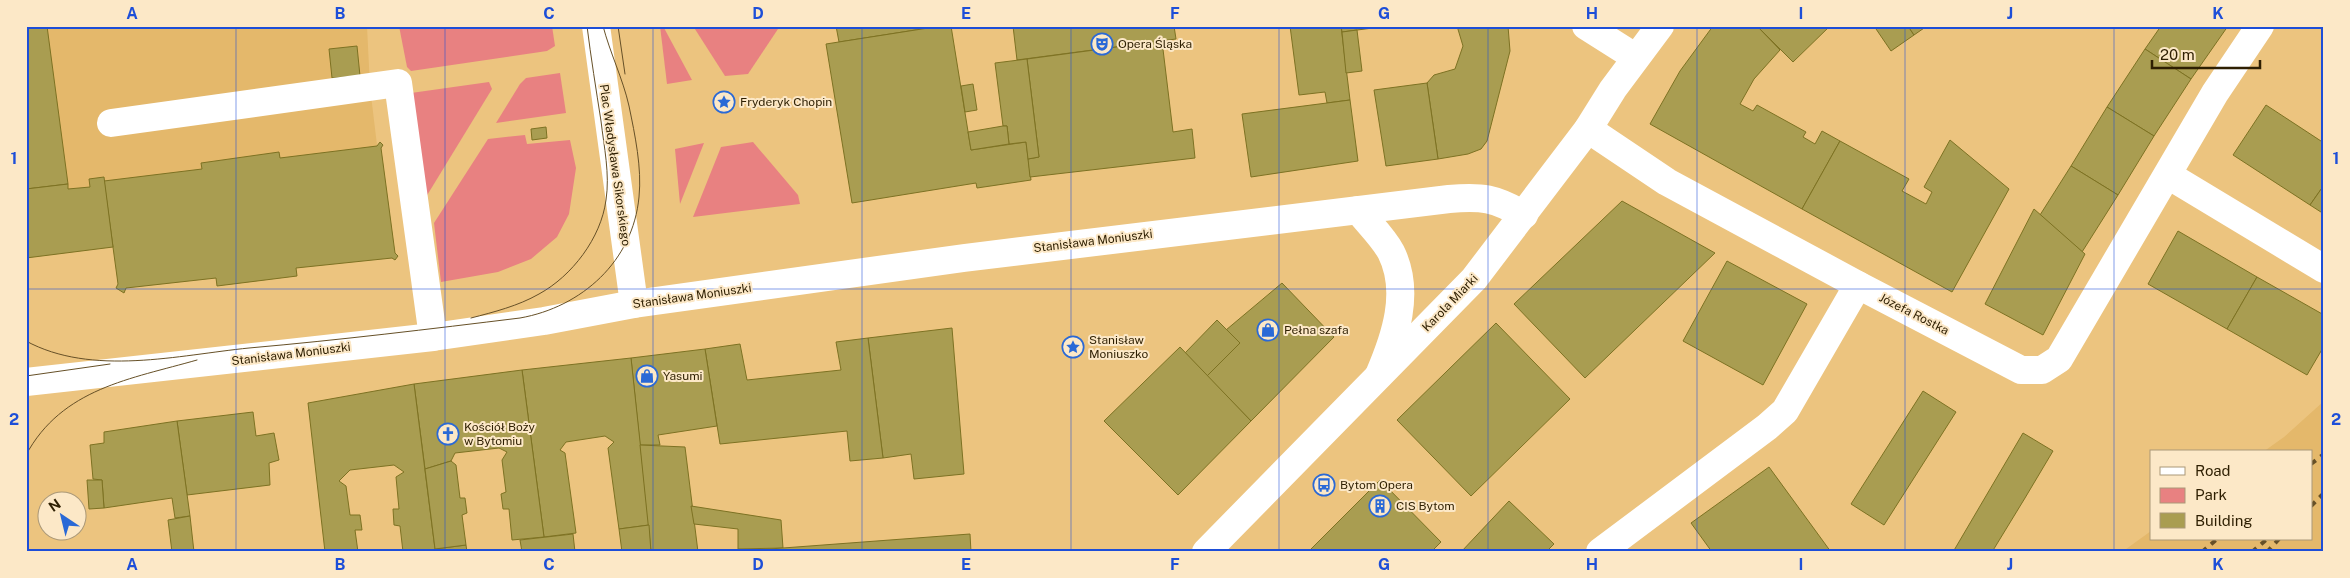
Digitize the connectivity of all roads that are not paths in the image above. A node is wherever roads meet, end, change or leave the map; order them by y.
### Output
1 (596, 26) edge
2 (1586, 26) edge
3 (1660, 26) edge
4 (2260, 26) edge
5 (1635, 57) junction
6 (111, 123) dead end
7 (1588, 129) junction
8 (2168, 175) junction
9 (1358, 210) junction
10 (1524, 215) junction
11 (2324, 269) edge
12 (1858, 285) junction
13 (634, 304) junction
14 (434, 337) junction
15 (1378, 377) junction
16 (26, 382) edge
17 (1206, 552) edge
18 (1600, 552) edge

1 - 13 street, Plac Władysława Sikorskiego
2 - 5 street
3 - 5 street, Karola Miarki
4 - 8 street, Józefa Rostka
5 - 7 street, Karola Miarki
6 - 14 street
7 - 10 street, Karola Miarki
7 - 12 street, Józefa Rostka
8 - 11 street
8 - 12 street, Józefa Rostka
9 - 10 street, Stanisława Moniuszki
9 - 13 street, Stanisława Moniuszki
9 - 15 street
10 - 15 street, Karola Miarki
12 - 18 street
13 - 14 street, Stanisława Moniuszki
14 - 16 street, Stanisława Moniuszki
15 - 17 street, Karola Miarki

